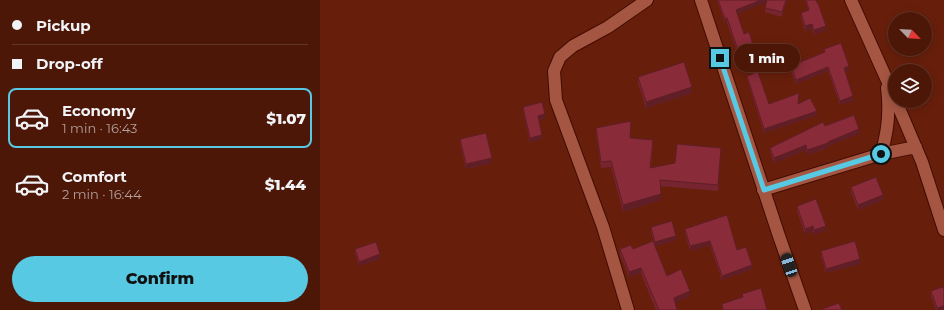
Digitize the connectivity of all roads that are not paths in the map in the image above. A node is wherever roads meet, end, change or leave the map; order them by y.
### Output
1 (647, 0) edge
2 (701, 0) edge
3 (851, 0) edge
4 (884, 72) junction
5 (888, 81) edge
6 (899, 108) edge
7 (916, 147) junction
8 (881, 154) junction
9 (764, 190) junction
10 (944, 230) edge
11 (628, 310) edge
12 (805, 310) edge

1 - 11 street
2 - 9 street
3 - 4 street
4 - 5 street
4 - 8 street
6 - 7 street
7 - 8 street
7 - 10 street
8 - 9 street
9 - 12 street

